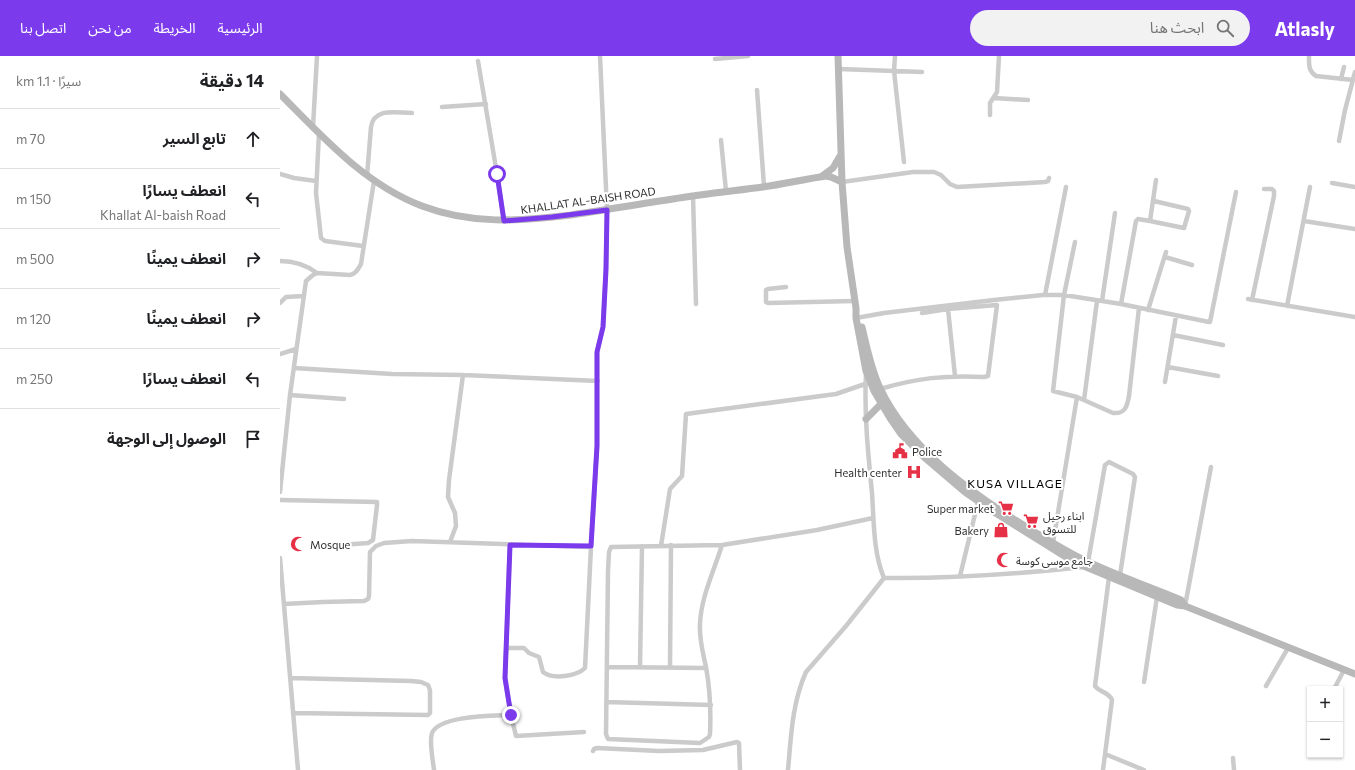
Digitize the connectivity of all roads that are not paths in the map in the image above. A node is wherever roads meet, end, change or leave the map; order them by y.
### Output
1 (317, 56) edge
2 (600, 56) edge
3 (748, 56) edge
4 (838, 56) edge
5 (895, 56) edge
6 (999, 56) edge
7 (1309, 56) edge
8 (715, 59) dead end
9 (478, 60) dead end
10 (1344, 67) dead end
11 (839, 69) junction
12 (894, 71) junction
13 (922, 72) dead end
14 (1355, 72) edge
15 (1341, 79) junction
16 (1353, 80) junction
17 (757, 90) dead end
18 (280, 94) edge
19 (994, 98) junction
20 (1028, 100) dead end
21 (486, 104) junction
22 (442, 107) dead end
23 (412, 113) dead end
24 (990, 115) dead end
25 (313, 127) junction
26 (319, 133) junction
27 (721, 140) dead end
28 (1339, 142) dead end
29 (841, 154) junction
30 (904, 162) dead end
31 (280, 174) edge
32 (368, 176) junction
33 (820, 177) junction
34 (1049, 178) dead end
35 (1156, 180) dead end
36 (316, 181) junction
37 (374, 181) junction
38 (842, 182) junction
39 (1332, 183) dead end
40 (764, 186) junction
41 (1066, 187) dead end
42 (1310, 187) dead end
43 (1355, 187) edge
44 (1264, 189) dead end
45 (726, 191) junction
46 (1236, 192) dead end
47 (693, 196) junction
48 (1154, 201) junction
49 (607, 210) junction
50 (1115, 213) dead end
51 (504, 221) junction
52 (1150, 221) junction
53 (1304, 221) junction
54 (1355, 229) edge
55 (1075, 242) dead end
56 (364, 246) junction
57 (1166, 252) dead end
58 (1165, 257) junction
59 (280, 261) edge
60 (1192, 265) dead end
61 (317, 273) junction
62 (786, 287) dead end
63 (1045, 295) junction
64 (1064, 295) junction
65 (303, 296) junction
66 (1100, 301) junction
67 (280, 303) edge
68 (696, 304) dead end
69 (1121, 304) junction
70 (855, 305) junction
71 (1286, 306) junction
72 (1139, 308) junction
73 (948, 309) junction
74 (1148, 310) junction
75 (922, 313) dead end
76 (1176, 316) junction
77 (1355, 317) edge
78 (858, 318) junction
79 (1173, 334) junction
80 (1223, 345) dead end
81 (296, 349) junction
82 (280, 354) edge
83 (1168, 366) junction
84 (294, 368) junction
85 (866, 371) junction
86 (463, 375) junction
87 (955, 376) junction
88 (1218, 376) dead end
89 (598, 381) junction
90 (1165, 382) dead end
91 (865, 384) junction
92 (877, 390) junction
93 (290, 395) junction
94 (1077, 397) junction
95 (344, 399) dead end
96 (1084, 400) junction
97 (881, 404) junction
98 (866, 419) junction
99 (912, 442) junction
100 (1211, 467) dead end
101 (281, 477) edge
102 (967, 489) junction
103 (280, 492) edge
104 (280, 500) edge
105 (978, 502) junction
106 (873, 518) junction
107 (450, 542) junction
108 (1053, 543) junction
109 (341, 545) dead end
110 (510, 545) junction
111 (671, 545) junction
112 (722, 545) junction
113 (591, 546) junction
114 (642, 546) junction
115 (661, 546) junction
116 (280, 558) edge
117 (1075, 559) junction
118 (1086, 564) junction
119 (1120, 575) junction
120 (960, 576) junction
121 (1109, 577) junction
122 (884, 578) junction
123 (1157, 597) junction
124 (284, 604) junction
125 (1185, 606) junction
126 (506, 648) junction
127 (1288, 648) junction
128 (607, 666) junction
129 (640, 667) junction
130 (670, 667) junction
131 (706, 668) junction
132 (1344, 670) junction
133 (1355, 674) edge
134 (290, 678) junction
135 (1144, 682) dead end
136 (1266, 686) dead end
137 (1336, 686) edge
138 (606, 702) junction
139 (711, 705) junction
140 (293, 713) junction
141 (511, 715) junction
142 (584, 732) dead end
143 (592, 751) dead end
144 (1105, 754) junction
145 (1233, 758) dead end
146 (298, 770) edge
147 (434, 770) edge
148 (740, 770) edge
149 (788, 770) edge
150 (1103, 770) edge
151 (1144, 770) edge
152 (1234, 770) edge

1 - 25 street
2 - 49 street
3 - 8 street
4 - 11 street
5 - 12 street
6 - 19 street
7 - 15 street
9 - 21 street
10 - 15 street
11 - 12 street
11 - 29 street
12 - 13 street
12 - 30 street
14 - 16 street
15 - 16 street
16 - 28 street
17 - 40 street
18 - 25 street, KHALLAT AL-BAISH ROAD
19 - 20 street
19 - 24 street
21 - 22 street
21 - 51 street
23 - 32 street
25 - 26 street, KHALLAT AL-BAISH ROAD
26 - 32 street, KHALLAT AL-BAISH ROAD
26 - 36 street
27 - 45 street
29 - 33 street
29 - 38 street
31 - 36 street
32 - 37 street, KHALLAT AL-BAISH ROAD
33 - 38 street
33 - 40 street, KHALLAT AL-BAISH ROAD
34 - 38 street
35 - 48 street
36 - 56 street
37 - 51 street, KHALLAT AL-BAISH ROAD
37 - 56 street
38 - 70 street
39 - 43 street
40 - 45 street, KHALLAT AL-BAISH ROAD
41 - 63 street
42 - 53 street
44 - 71 street
45 - 47 street, KHALLAT AL-BAISH ROAD
46 - 76 street
47 - 49 street, KHALLAT AL-BAISH ROAD
47 - 68 street
48 - 52 street
48 - 52 street
49 - 51 street, KHALLAT AL-BAISH ROAD
49 - 89 street
50 - 66 street
52 - 69 street
53 - 54 street
53 - 71 street
55 - 64 street
56 - 61 street
57 - 58 street
58 - 60 street
58 - 74 street
59 - 61 street
61 - 65 street
62 - 70 street
63 - 64 street
63 - 78 street
64 - 66 street
64 - 94 street
65 - 67 street
65 - 81 street
66 - 69 street
66 - 96 street
69 - 72 street
70 - 78 street
71 - 77 street
72 - 74 street
72 - 96 street
73 - 75 street
73 - 87 street
73 - 87 street
74 - 76 street
76 - 79 street
78 - 85 street
78 - 92 street
79 - 80 street
79 - 83 street
81 - 82 street
81 - 84 street
83 - 88 street
83 - 90 street
84 - 86 street
84 - 93 street
85 - 91 street
85 - 92 street
86 - 89 street
86 - 107 street
87 - 92 street
89 - 113 street
91 - 98 street
91 - 115 street
92 - 97 street
92 - 99 street
93 - 95 street
93 - 101 street
94 - 96 street
94 - 108 street
97 - 98 street
97 - 99 street
98 - 106 street
99 - 102 street
100 - 125 street
101 - 103 street
102 - 105 street
102 - 108 street
104 - 109 street
105 - 117 street
105 - 120 street
106 - 112 street
106 - 122 street
107 - 110 street
107 - 124 street
108 - 117 street
110 - 113 street
110 - 126 street
111 - 112 street
111 - 115 street
111 - 130 street
112 - 131 street
113 - 126 street
114 - 115 street
114 - 128 street
114 - 129 street
116 - 124 street
117 - 118 street
118 - 119 street
118 - 119 street
118 - 120 street
118 - 121 street
119 - 125 street
120 - 122 street
121 - 123 street
121 - 144 street
122 - 149 street
123 - 125 street
123 - 135 street
124 - 134 street
125 - 127 street
126 - 141 street
127 - 132 street
127 - 136 street
128 - 129 street
128 - 138 street
129 - 130 street
130 - 131 street
131 - 139 street
132 - 133 street
132 - 137 street
134 - 140 street
134 - 140 street
138 - 139 street
138 - 139 street
140 - 146 street
141 - 142 street
141 - 147 street
143 - 148 street
144 - 150 street
144 - 151 street
145 - 152 street

